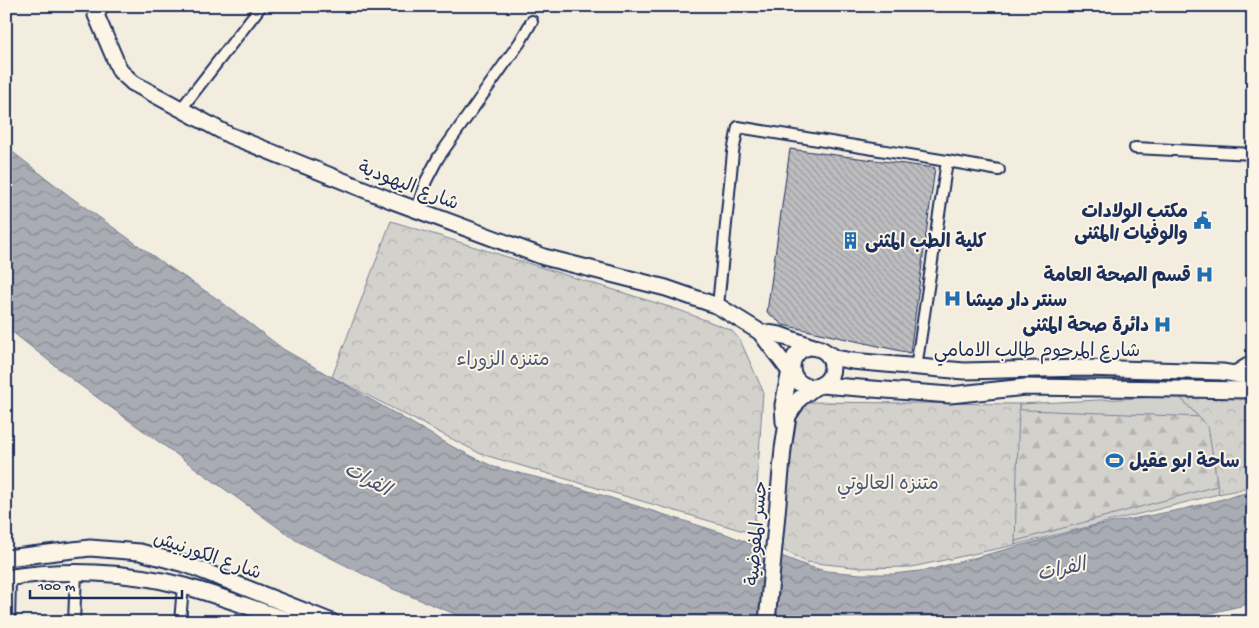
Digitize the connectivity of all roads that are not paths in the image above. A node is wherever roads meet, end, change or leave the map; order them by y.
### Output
1 (101, 6) edge
2 (261, 6) edge
3 (532, 21) dead end
4 (181, 109) junction
5 (1135, 148) dead end
6 (1253, 154) edge
7 (947, 161) junction
8 (999, 170) dead end
9 (417, 209) junction
10 (718, 306) junction
11 (760, 332) junction
12 (819, 349) junction
13 (1253, 360) edge
14 (916, 368) junction
15 (792, 371) junction
16 (1243, 374) edge
17 (818, 386) junction
18 (1236, 389) junction
19 (1253, 390) edge
20 (784, 441) junction
21 (6, 558) edge
22 (76, 573) junction
23 (8, 578) edge
24 (183, 586) junction
25 (292, 616) edge
26 (9, 622) edge
27 (74, 622) edge
28 (180, 622) edge
29 (332, 622) edge
30 (767, 622) edge

1 - 4 street, شارع اليهودية
2 - 4 street
3 - 9 street
4 - 9 street, شارع اليهودية
5 - 6 street
7 - 8 street
7 - 10 street
7 - 14 street
9 - 10 street, شارع اليهودية
10 - 11 street, شارع اليهودية
11 - 12 street, شارع المرحوم طالب الامامي
11 - 15 street
12 - 14 street, شارع المرحوم طالب الامامي
12 - 15 street
12 - 17 street
13 - 16 street
14 - 16 street, شارع المرحوم طالب الامامي
15 - 17 street
15 - 20 street
16 - 18 street
17 - 18 street, شارع المرحوم طالب الامامي
17 - 20 street
18 - 19 street, شارع المرحوم طالب الامامي
20 - 30 street, جسر المفوضية
21 - 25 street, شارع الكورنيش
22 - 23 street, شارع الكورنيش
22 - 24 street, شارع الكورنيش
22 - 27 street
23 - 26 street
24 - 25 street, شارع الكورنيش
24 - 28 street
25 - 29 street, شارع الكورنيش

